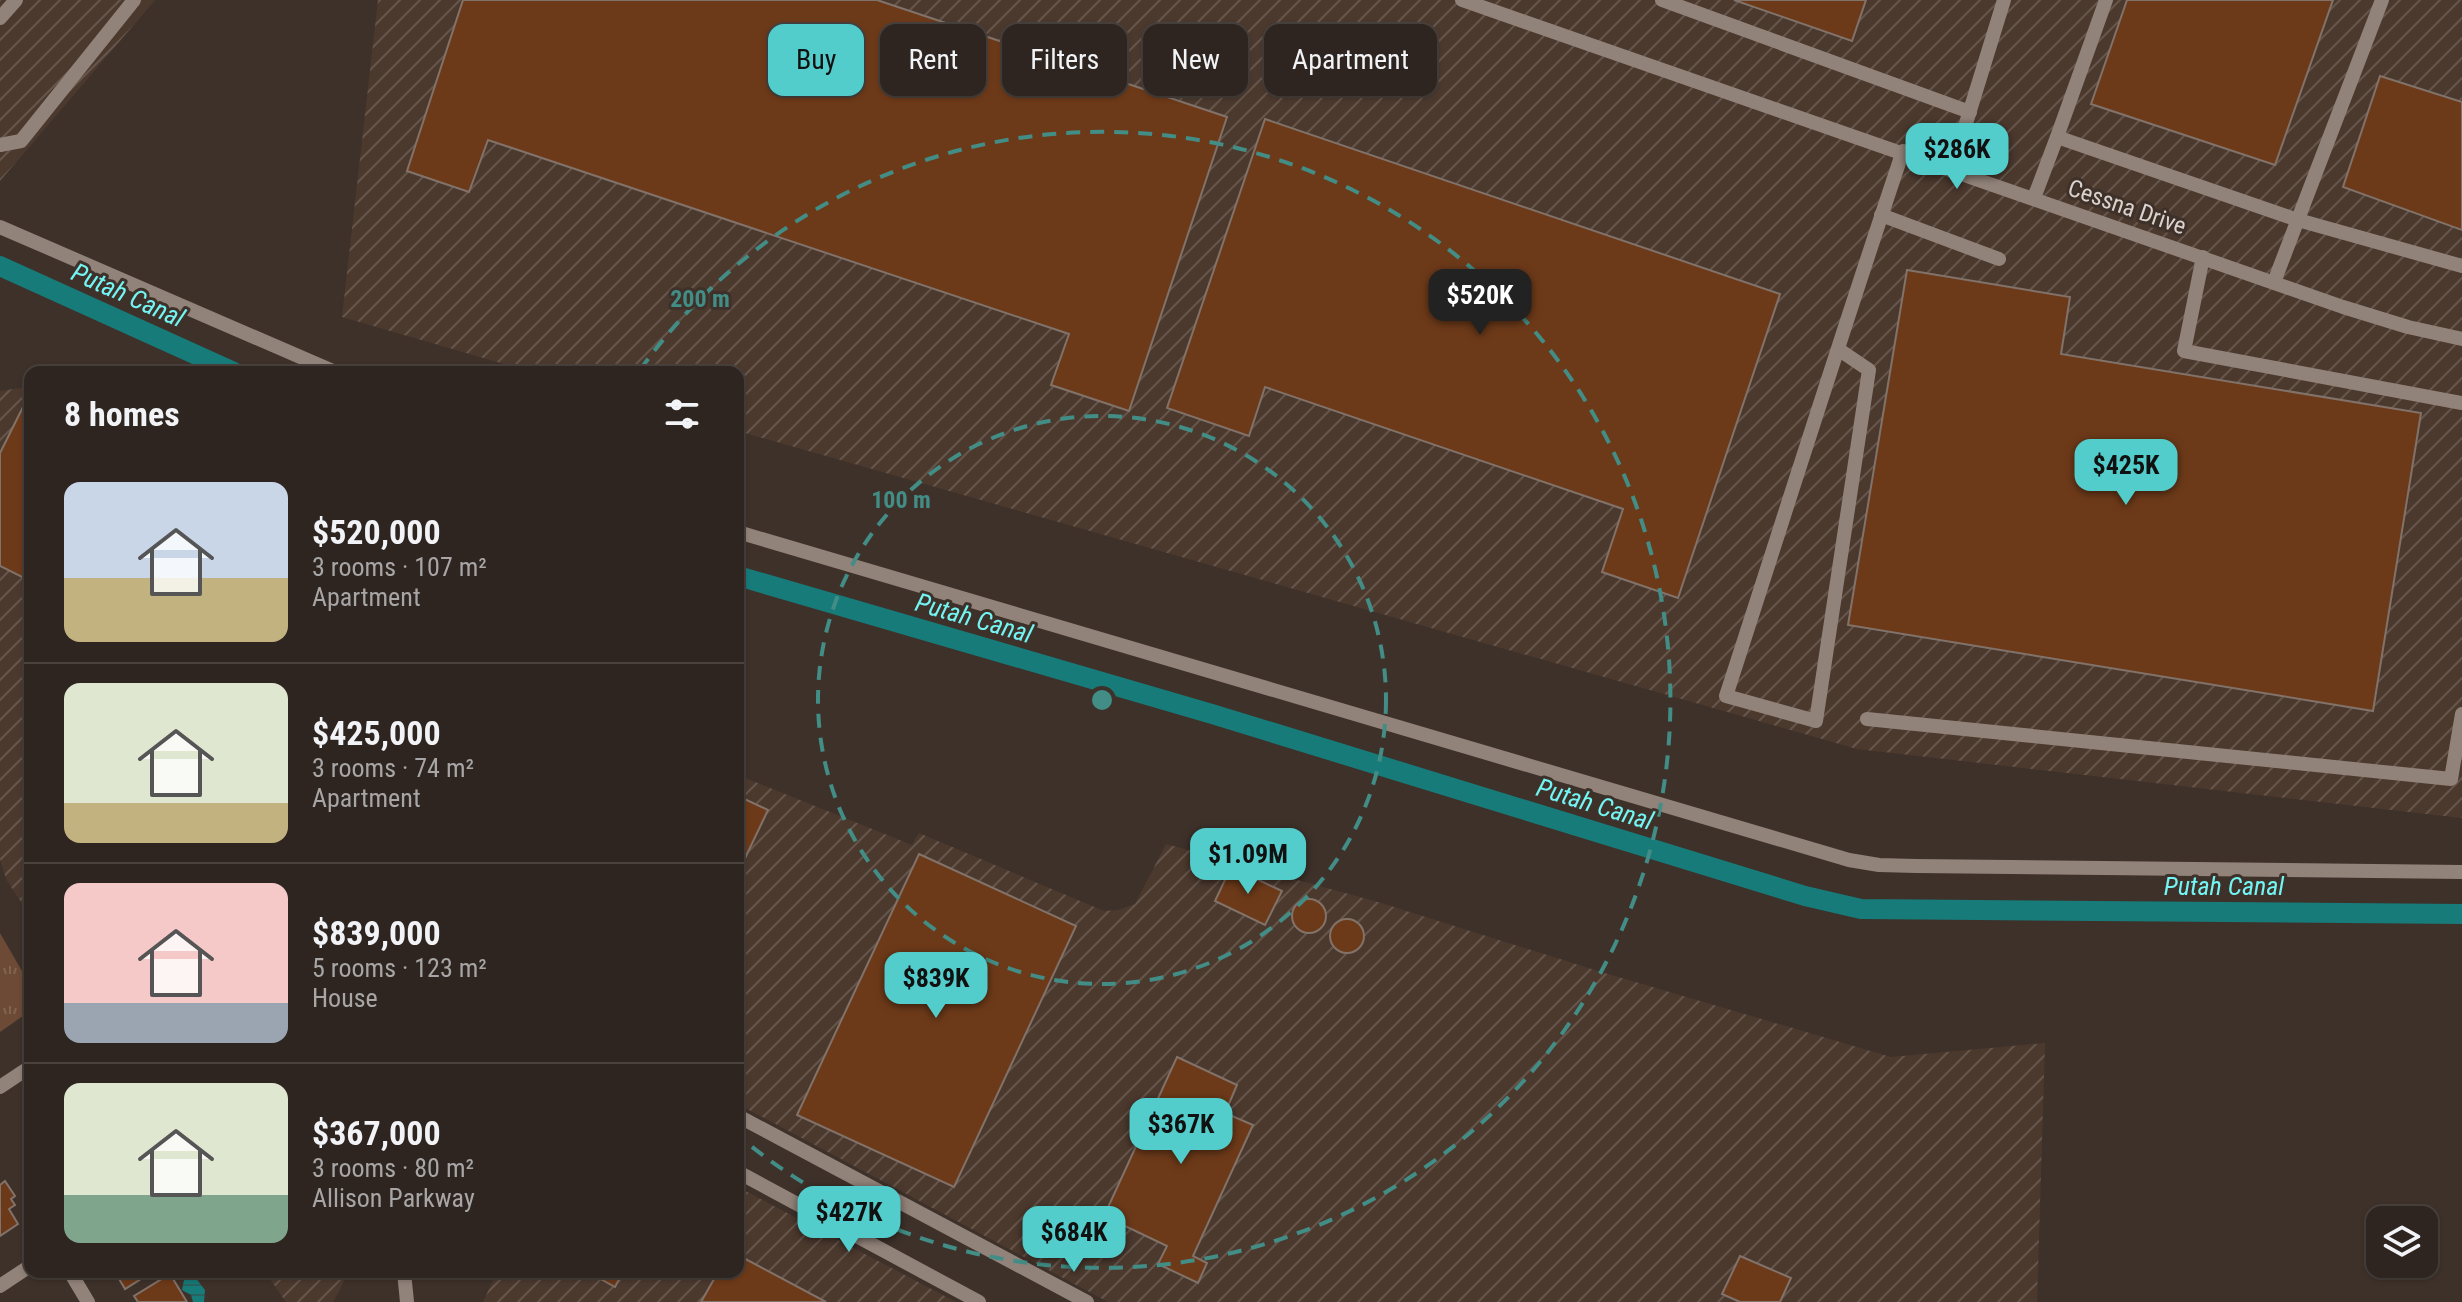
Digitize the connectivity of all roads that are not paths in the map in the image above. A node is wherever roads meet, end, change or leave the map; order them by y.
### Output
1 (16, 0) edge
2 (134, 0) edge
3 (1462, 0) edge
4 (1662, 0) edge
5 (2004, 0) edge
6 (2106, 0) edge
7 (2382, 0) edge
8 (0, 18) edge
9 (1970, 112) junction
10 (2057, 137) junction
11 (0, 145) edge
12 (1903, 151) junction
13 (1952, 169) junction
14 (2034, 198) junction
15 (1881, 215) junction
16 (2298, 220) junction
17 (0, 227) edge
18 (2203, 257) junction
19 (1999, 259) dead end
20 (2462, 266) edge
21 (2274, 282) junction
22 (2462, 339) edge
23 (1838, 349) junction
24 (321, 366) edge
25 (2462, 403) edge
26 (744, 534) edge
27 (2462, 714) edge
28 (1867, 719) dead end
29 (2462, 872) edge
30 (24, 1071) edge
31 (0, 1087) edge
32 (744, 1119) edge
33 (744, 1175) edge
34 (24, 1270) edge
35 (74, 1278) edge
36 (405, 1278) edge
37 (0, 1286) edge
38 (88, 1302) edge
39 (407, 1302) edge
40 (979, 1302) edge
41 (1087, 1302) edge

1 - 8 street
2 - 11 street
3 - 12 street, Cessna Drive
4 - 9 street
5 - 9 street
6 - 10 street
7 - 16 street
9 - 13 street
10 - 14 street
10 - 16 street
12 - 13 street, Cessna Drive
12 - 15 street
13 - 14 street, Cessna Drive
14 - 18 street, Cessna Drive
15 - 19 street
15 - 23 street
16 - 20 street
16 - 21 street
17 - 24 street
18 - 21 street, Cessna Drive
18 - 25 street
21 - 22 street, Cessna Drive
23 - 23 street
26 - 29 street
27 - 28 street
30 - 31 street
32 - 41 street
33 - 40 street
34 - 37 street
35 - 38 street
36 - 39 street

